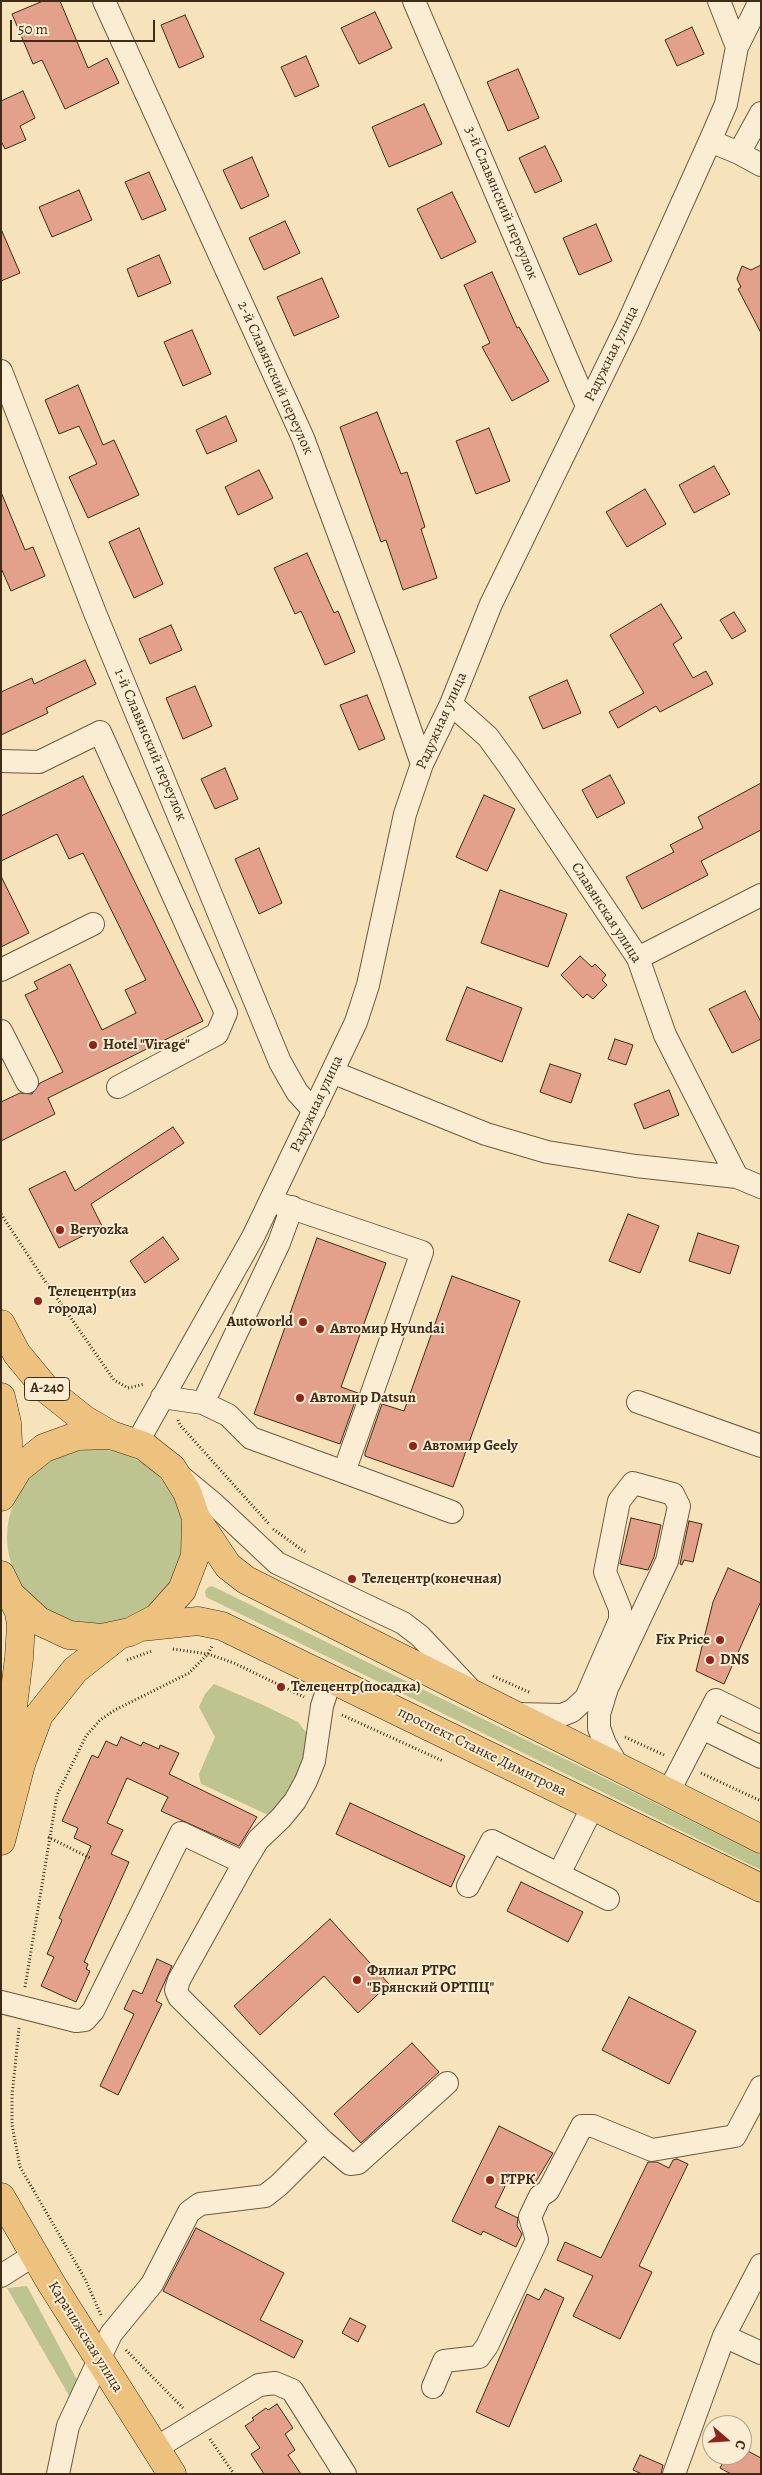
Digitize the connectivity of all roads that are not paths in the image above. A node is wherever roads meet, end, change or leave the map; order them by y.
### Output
1 (104, 1) edge
2 (414, 1) edge
3 (719, 1) edge
4 (760, 1) edge
5 (737, 47) junction
6 (761, 113) edge
7 (710, 141) junction
8 (740, 153) junction
9 (761, 166) edge
10 (1, 371) edge
11 (587, 406) junction
12 (450, 704) junction
13 (1, 761) edge
14 (422, 764) junction
15 (761, 894) edge
16 (93, 924) dead end
17 (638, 958) junction
18 (1, 970) edge
19 (1, 1032) edge
20 (332, 1072) junction
21 (28, 1082) dead end
22 (118, 1087) dead end
23 (314, 1111) junction
24 (737, 1177) junction
25 (761, 1187) edge
26 (282, 1204) junction
27 (1, 1324) edge
28 (167, 1395) junction
29 (1, 1397) edge
30 (638, 1402) dead end
31 (203, 1403) junction
32 (111, 1435) junction
33 (137, 1443) junction
34 (761, 1446) edge
35 (172, 1468) junction
36 (344, 1472) junction
37 (1, 1495) edge
38 (452, 1512) dead end
39 (196, 1518) junction
40 (5, 1583) edge
41 (129, 1632) junction
42 (331, 1678) junction
43 (477, 1697) junction
44 (509, 1713) junction
45 (761, 1722) edge
46 (702, 1728) junction
47 (761, 1757) edge
48 (620, 1770) junction
49 (668, 1794) junction
50 (593, 1806) junction
51 (1, 1809) edge
52 (761, 1839) edge
53 (1, 1841) edge
54 (244, 1863) junction
55 (559, 1874) junction
56 (468, 1886) dead end
57 (761, 1888) edge
58 (608, 1899) dead end
59 (1, 2002) edge
60 (447, 2083) dead end
61 (761, 2087) edge
62 (322, 2141) junction
63 (1, 2197) edge
64 (34, 2254) junction
65 (761, 2265) edge
66 (1, 2276) edge
67 (724, 2336) junction
68 (761, 2353) edge
69 (99, 2359) junction
70 (433, 2387) dead end
71 (156, 2448) junction
72 (58, 2474) edge
73 (172, 2474) edge
74 (345, 2474) edge
75 (674, 2474) edge

1 - 14 street, 2-й Славянский переулок
2 - 11 street, 3-й Славянский переулок
3 - 5 street
4 - 5 street, Радужная улица
5 - 7 street, Радужная улица
6 - 8 street
7 - 8 street
7 - 11 street, Радужная улица
8 - 9 street
10 - 23 street, 1-й Славянский переулок
11 - 12 street, Радужная улица
12 - 14 street, Радужная улица
12 - 17 street, Славянская улица
13 - 22 street
14 - 20 street, Радужная улица
15 - 17 street
16 - 18 street
17 - 24 street, Славянская улица
19 - 21 street
20 - 23 street, Радужная улица
20 - 24 street
23 - 26 street, Радужная улица
24 - 25 street
26 - 28 street, Радужная улица
26 - 31 street
26 - 36 street
27 - 32 main road, А-240
28 - 31 street
28 - 33 street, Радужная улица
29 - 37 main road, А-240
30 - 34 street
31 - 36 street
32 - 33 main road
32 - 37 main road
33 - 35 main road
35 - 39 main road
35 - 43 street
36 - 38 street
39 - 41 main road
39 - 43 main road
40 - 41 main road, проспект Станке Димитрова
40 - 51 main road
41 - 42 main road, проспект Станке Димитрова
41 - 53 main road
42 - 50 main road, проспект Станке Димитрова
42 - 54 street
43 - 44 main road
44 - 48 main road
44 - 48 street
45 - 46 street
46 - 47 street
46 - 49 street
48 - 49 main road
49 - 52 main road
50 - 55 street
50 - 57 main road, проспект Станке Димитрова
54 - 59 street
54 - 62 street
55 - 56 street
55 - 58 street
60 - 62 street
61 - 70 street
62 - 69 street
63 - 64 main road, Карачижская улица
64 - 66 street
64 - 69 main road, Карачижская улица
65 - 67 street
67 - 68 street
67 - 75 street
69 - 71 main road, Карачижская улица
69 - 72 street
71 - 73 main road, Карачижская улица
71 - 74 street

